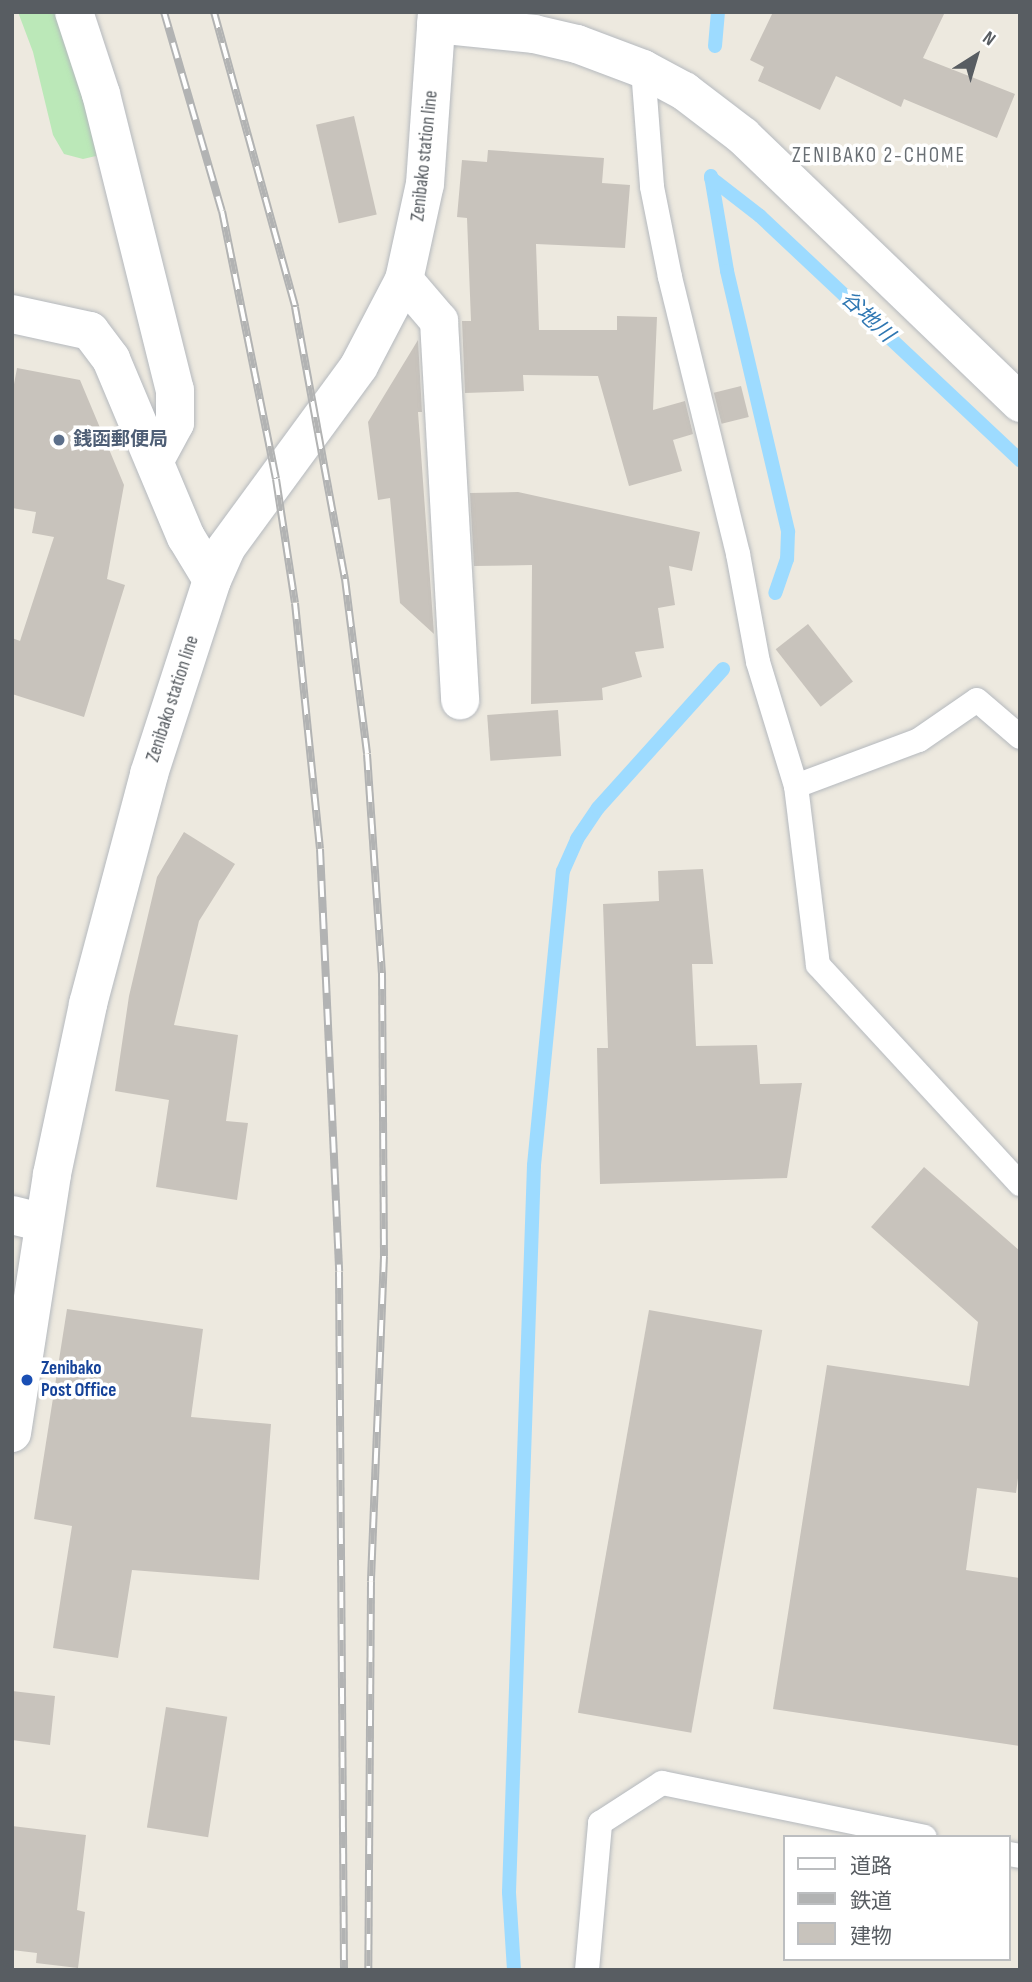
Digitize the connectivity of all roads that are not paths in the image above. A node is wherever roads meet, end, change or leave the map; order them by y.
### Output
1 (74, 12) edge
2 (437, 18) edge
3 (643, 69) junction
4 (404, 280) junction
5 (12, 314) edge
6 (1020, 403) edge
7 (155, 460) junction
8 (212, 580) junction
9 (460, 701) dead end
10 (1020, 737) edge
11 (796, 786) junction
12 (1020, 1184) edge
13 (28, 1219) edge
14 (12, 1433) edge
15 (915, 1835) edge
16 (587, 1970) edge

1 - 7 street
2 - 3 street
2 - 4 street, Zenibako station line
3 - 6 street
3 - 11 lane
4 - 8 street, Zenibako station line
4 - 9 street
5 - 7 street
7 - 8 street
8 - 13 street, Zenibako station line
10 - 11 lane
11 - 12 lane
13 - 14 street, Zenibako station line
15 - 16 lane

